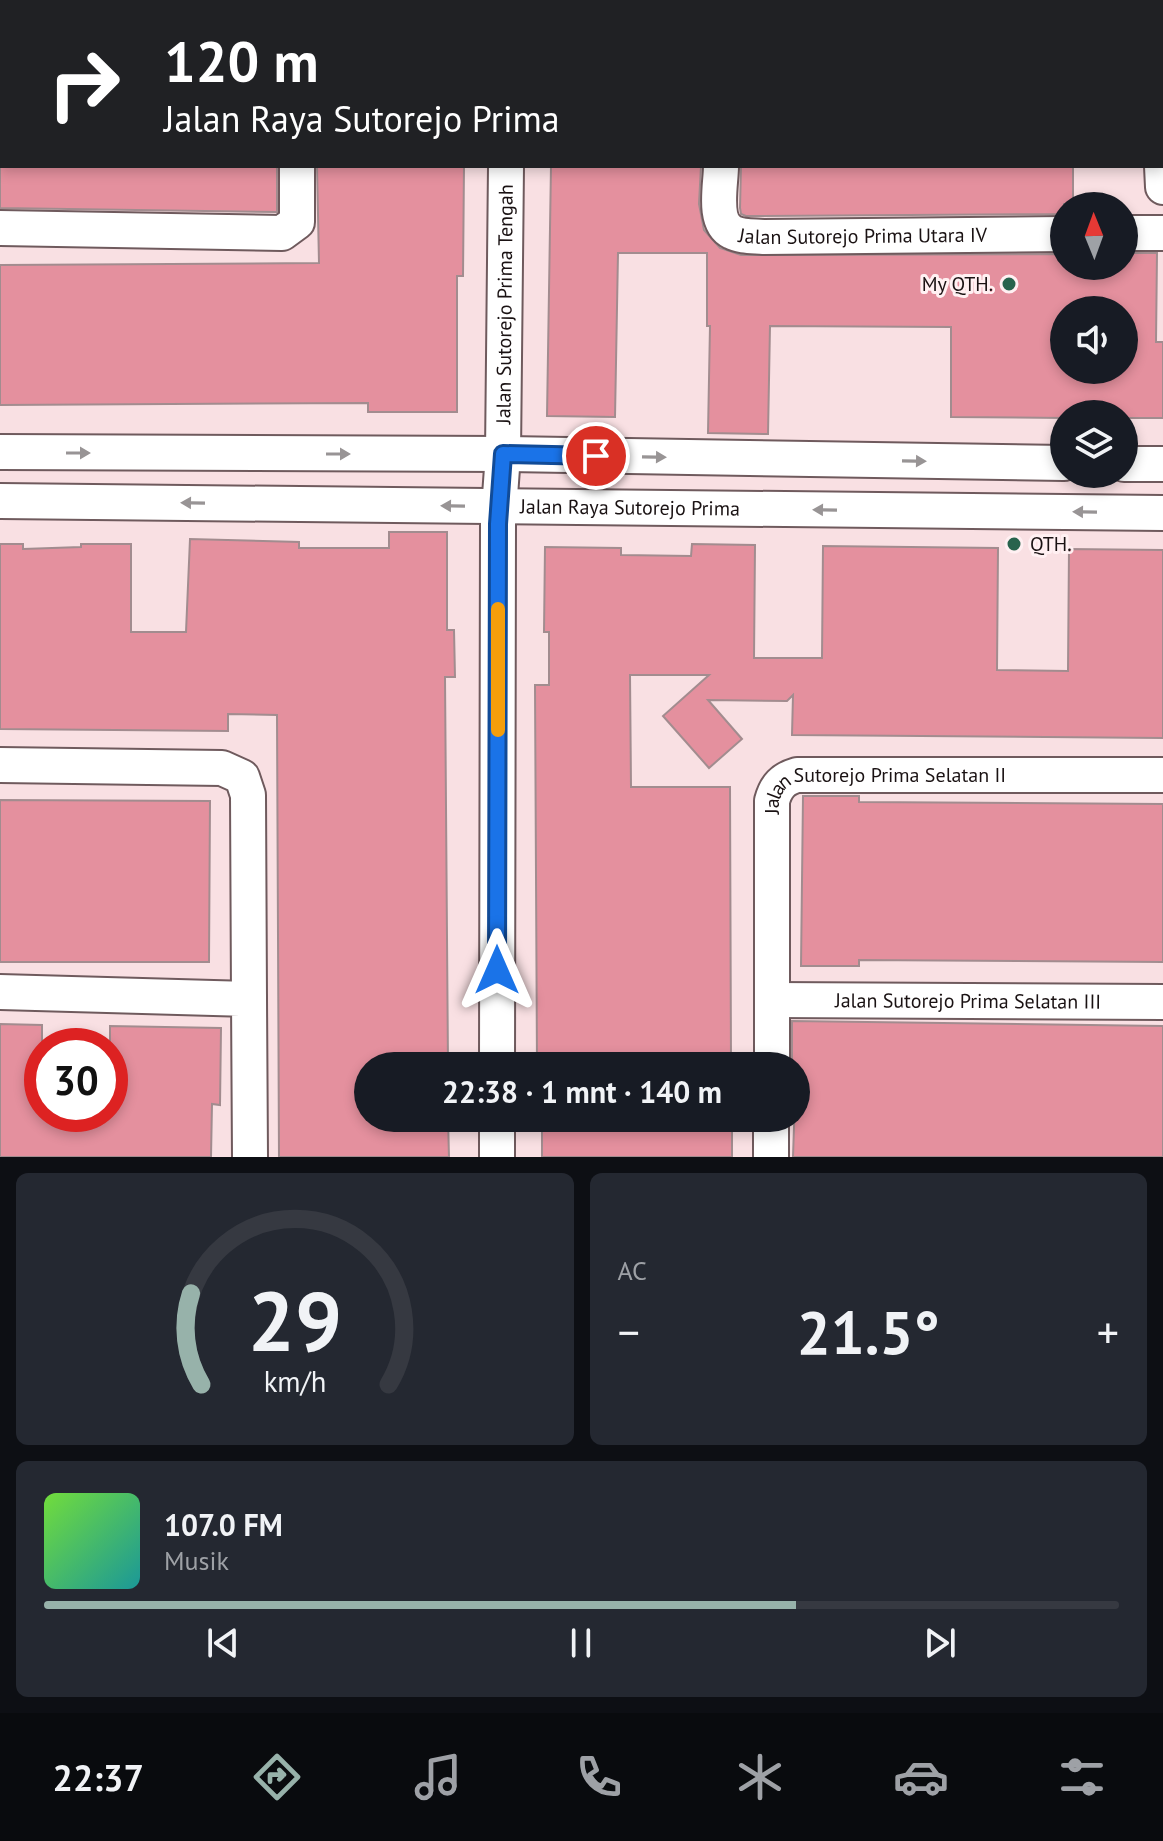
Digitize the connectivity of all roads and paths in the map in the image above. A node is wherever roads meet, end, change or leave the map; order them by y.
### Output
1 (297, 168) edge
2 (506, 168) edge
3 (721, 168) edge
4 (0, 228) edge
5 (1138, 233) edge
6 (1163, 233) edge
7 (1050, 234) edge
8 (0, 452) edge
9 (503, 454) junction
10 (1050, 463) edge
11 (1138, 464) edge
12 (1163, 464) edge
13 (0, 501) edge
14 (499, 507) junction
15 (1163, 513) edge
16 (0, 765) edge
17 (1163, 775) edge
18 (0, 992) edge
19 (249, 999) junction
20 (772, 1000) junction
21 (1163, 1002) edge
22 (497, 1052) edge
23 (772, 1052) edge
24 (497, 1132) edge
25 (771, 1132) edge
26 (250, 1157) edge
27 (497, 1157) edge
28 (771, 1157) edge

1 - 4 street
2 - 9 street, Jalan Sutorejo Prima Tengah
3 - 7 street, Jalan Sutorejo Prima Utara IV
5 - 6 street
8 -> 9 street
9 -> 10 street
9 - 14 street, Jalan Sutorejo Prima Tengah
11 - 12 street
14 -> 13 street, Jalan Raya Sutorejo Prima
15 -> 14 street, Jalan Raya Sutorejo Prima
14 - 22 street, Jalan Sutorejo Prima Tengah
16 - 19 street
17 - 20 street, Jalan Sutorejo Prima Selatan II
18 - 19 street
19 - 26 street
20 - 21 street, Jalan Sutorejo Prima Selatan III
20 - 23 street, Jalan Sutorejo Prima Selatan II
24 - 27 street
25 - 28 street

